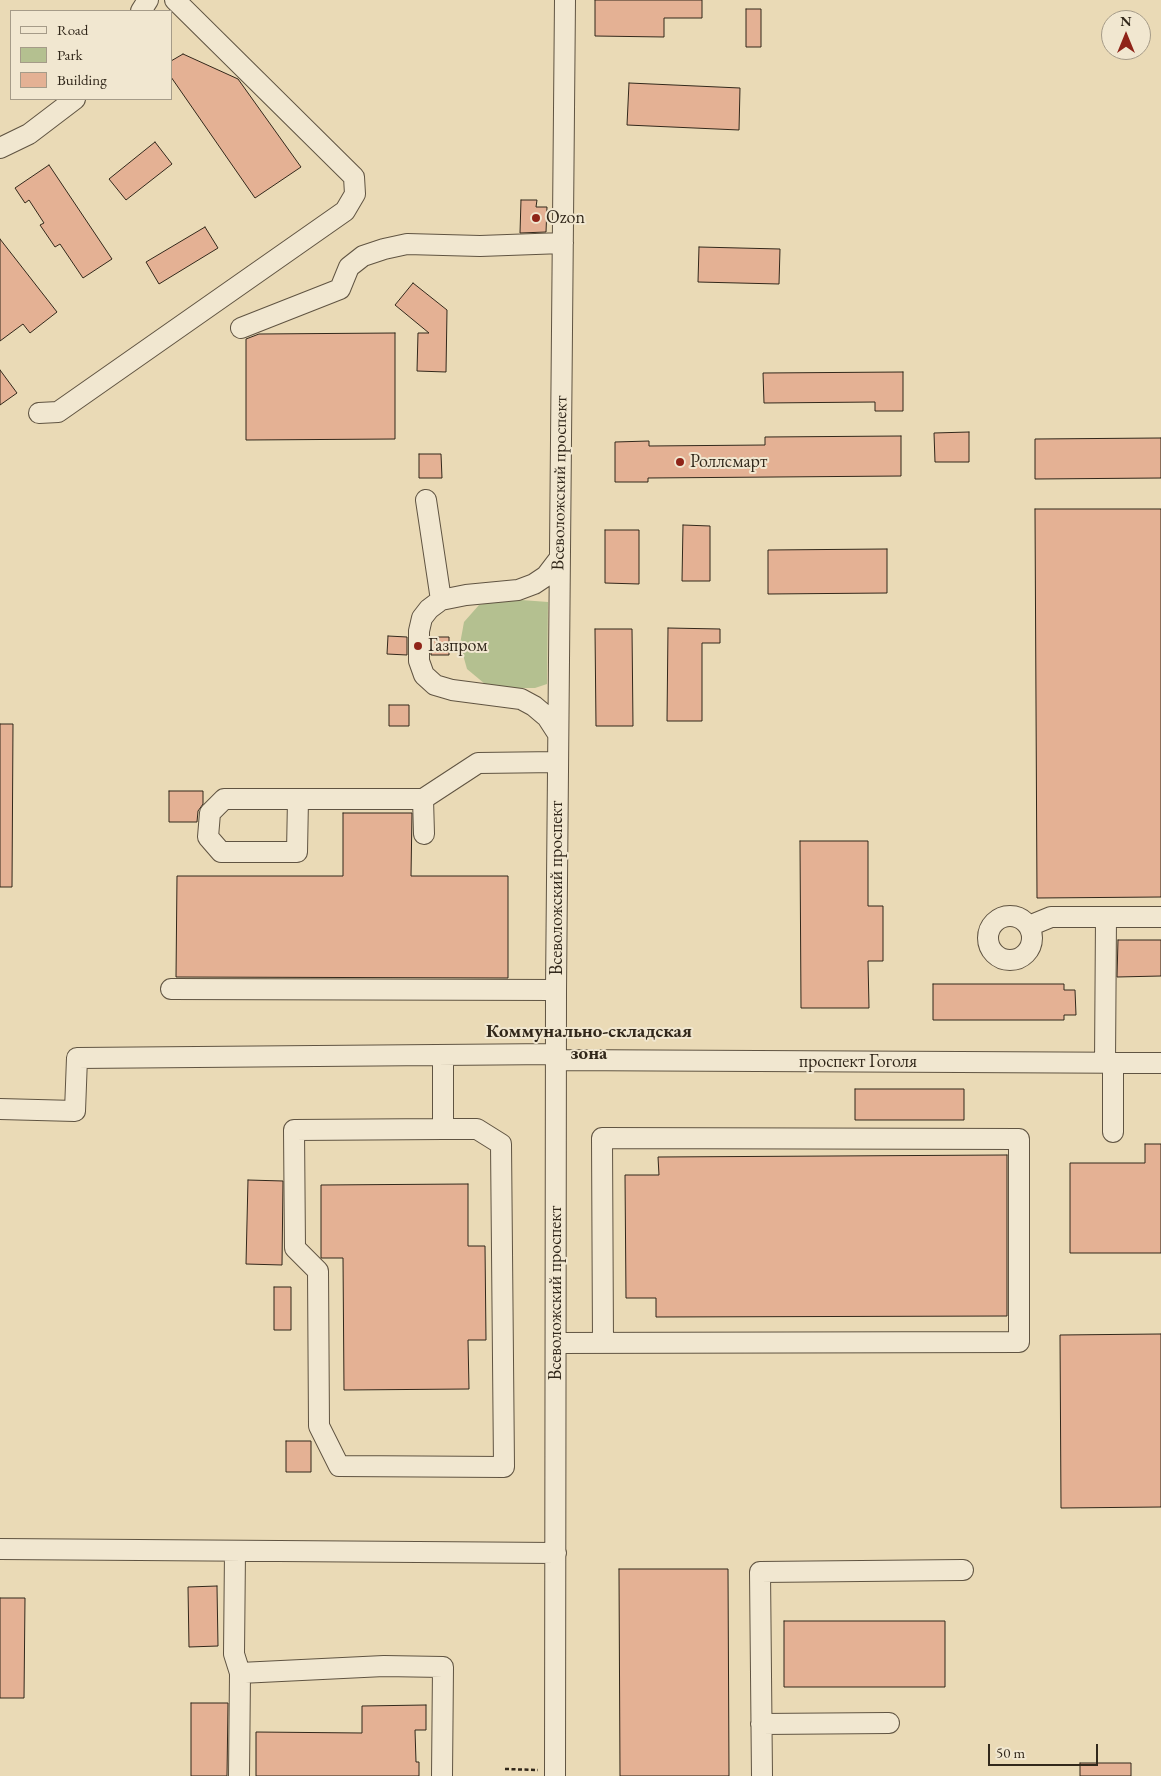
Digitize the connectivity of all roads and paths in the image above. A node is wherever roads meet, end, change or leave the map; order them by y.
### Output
1 (175, 0) edge
2 (565, 0) edge
3 (74, 100) edge
4 (0, 148) edge
5 (563, 243) junction
6 (241, 328) dead end
7 (39, 413) dead end
8 (426, 500) dead end
9 (559, 559) junction
10 (441, 600) junction
11 (558, 734) junction
12 (558, 762) junction
13 (298, 798) junction
14 (423, 798) junction
15 (424, 834) dead end
16 (1106, 917) junction
17 (1161, 917) edge
18 (1029, 926) dead end
19 (171, 989) dead end
20 (556, 990) junction
21 (443, 1056) junction
22 (556, 1057) junction
23 (1109, 1063) junction
24 (1161, 1063) edge
25 (0, 1109) edge
26 (443, 1129) junction
27 (1113, 1132) dead end
28 (556, 1343) junction
29 (603, 1343) junction
30 (0, 1549) edge
31 (235, 1551) junction
32 (556, 1553) junction
33 (963, 1570) dead end
34 (240, 1673) junction
35 (889, 1723) dead end
36 (761, 1724) junction
37 (505, 1769) dead end
38 (548, 1773) edge
39 (239, 1776) edge
40 (442, 1776) edge
41 (762, 1776) edge

1 - 7 street
2 - 5 street, Всеволожский проспект
3 - 4 street
5 - 6 street
5 - 9 street, Всеволожский проспект
8 - 10 street
9 - 10 street
9 - 11 street, Всеволожский проспект
10 - 11 street
11 - 12 street, Всеволожский проспект
12 - 14 street
12 - 20 street, Всеволожский проспект
13 - 13 street
13 - 14 street
14 - 15 street
16 - 17 street
16 - 18 street
16 - 23 street
19 - 20 street
20 - 22 street, Всеволожский проспект
21 - 22 street, проспект Гоголя
21 - 25 street, проспект Гоголя
21 - 26 street
22 - 23 street, проспект Гоголя
22 - 28 street, Всеволожский проспект
23 - 24 street, проспект Гоголя
23 - 27 street
26 - 26 street
28 - 29 street
28 - 32 street, Всеволожский проспект
29 - 29 street
30 - 31 street
31 - 32 street
31 - 34 street
32 - 38 street, Всеволожский проспект
33 - 36 street
34 - 39 street
34 - 40 street
35 - 36 street
36 - 41 street
37 - 38 path

